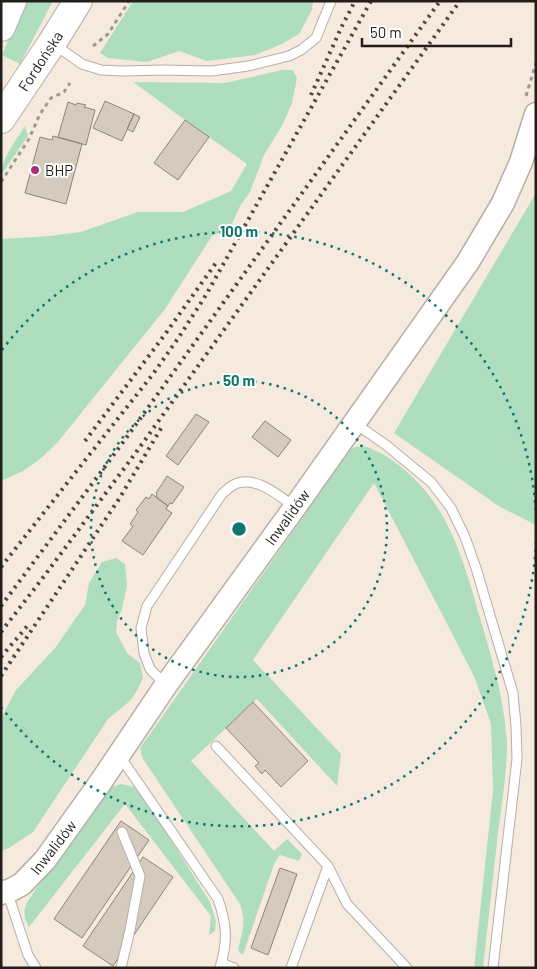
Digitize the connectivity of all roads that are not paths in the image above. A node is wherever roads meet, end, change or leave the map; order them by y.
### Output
1 (12, 1) edge
2 (78, 1) edge
3 (331, 1) edge
4 (1, 27) edge
5 (52, 43) junction
6 (536, 114) edge
7 (1, 120) edge
8 (354, 423) junction
9 (295, 507) junction
10 (166, 685) junction
11 (216, 746) dead end
12 (119, 755) junction
13 (122, 832) dead end
14 (328, 866) junction
15 (4, 892) edge
16 (220, 965) edge
17 (36, 968) edge
18 (120, 968) edge
19 (234, 968) edge
20 (291, 968) edge
21 (407, 968) edge
22 (493, 968) edge

1 - 4 main road
2 - 5 main road, Fordońska
3 - 5 lane
5 - 7 main road, Fordońska
6 - 8 street, Inwalidów
8 - 9 street, Inwalidów
8 - 22 lane
9 - 10 street, Inwalidów
9 - 10 lane
10 - 12 street, Inwalidów
11 - 14 lane
12 - 15 street, Inwalidów
12 - 16 lane
13 - 18 lane
14 - 20 lane
14 - 21 lane
15 - 17 lane
16 - 19 lane

